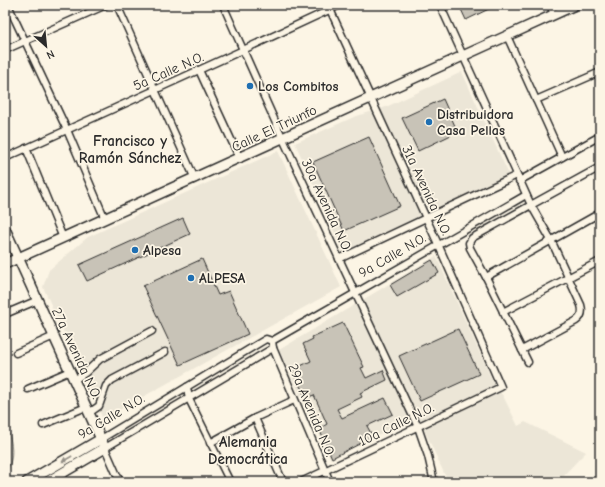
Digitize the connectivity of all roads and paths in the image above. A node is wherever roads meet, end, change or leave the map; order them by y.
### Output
1 (8, 5) edge
2 (106, 5) edge
3 (117, 5) edge
4 (223, 5) edge
5 (340, 5) edge
6 (440, 5) edge
7 (550, 5) edge
8 (575, 5) edge
9 (329, 7) edge
10 (554, 14) junction
11 (506, 36) junction
12 (25, 41) junction
13 (5, 50) edge
14 (244, 50) junction
15 (463, 56) junction
16 (199, 70) junction
17 (600, 72) edge
18 (155, 90) junction
19 (372, 98) junction
20 (536, 100) junction
21 (67, 130) junction
22 (600, 136) edge
23 (283, 138) junction
24 (26, 148) junction
25 (562, 157) junction
26 (5, 158) edge
27 (240, 159) junction
28 (600, 167) edge
29 (518, 178) junction
30 (195, 179) junction
31 (526, 195) junction
32 (531, 205) junction
33 (600, 213) edge
34 (105, 219) junction
35 (427, 219) junction
36 (5, 230) edge
37 (63, 238) junction
38 (551, 240) junction
39 (438, 244) junction
40 (18, 258) junction
41 (339, 259) junction
42 (600, 261) edge
43 (5, 264) edge
44 (486, 277) junction
45 (568, 278) junction
46 (355, 293) junction
47 (38, 300) junction
48 (503, 312) junction
49 (5, 314) edge
50 (152, 331) dead end
51 (54, 336) junction
52 (272, 341) junction
53 (272, 348) junction
54 (522, 350) junction
55 (165, 352) dead end
56 (16, 353) dead end
57 (528, 362) dead end
58 (72, 376) junction
59 (187, 387) junction
60 (501, 387) joint
61 (28, 389) dead end
62 (189, 399) junction
63 (294, 400) junction
64 (88, 410) junction
65 (255, 418) junction
66 (43, 425) dead end
67 (418, 427) junction
68 (101, 439) junction
69 (210, 443) junction
70 (105, 448) junction
71 (325, 471) junction
72 (60, 479) edge
73 (27, 482) edge
74 (47, 482) edge
75 (120, 482) edge
76 (230, 482) edge
77 (283, 482) edge
78 (301, 482) edge
79 (330, 482) edge
80 (434, 482) edge

1 - 12 street
2 - 12 street
3 - 18 street
4 - 14 street, 30a Avenida N.O.
5 - 9 street, 5a Calle N.O.
6 - 15 street
7 - 10 street
8 - 10 main road, Calle El Triunfo
9 - 14 street, 5a Calle N.O.
9 - 19 street, 31a Avenida N.O.
10 - 11 main road, Calle El Triunfo
11 - 15 main road, Calle El Triunfo
11 - 20 street
12 - 13 street
12 - 21 street
14 - 16 street, 5a Calle N.O.
14 - 23 street, 30a Avenida N.O.
15 - 19 main road, Calle El Triunfo
15 - 29 street
16 - 18 street, 5a Calle N.O.
16 - 27 street
17 - 20 street
18 - 21 street, 5a Calle N.O.
18 - 30 street
19 - 23 main road, Calle El Triunfo
19 - 35 street, 31a Avenida N.O.
20 - 25 street
21 - 24 street, 5a Calle N.O.
21 - 34 street
22 - 25 street
23 - 27 main road, Calle El Triunfo
23 - 41 street, 30a Avenida N.O.
24 - 26 street, 5a Calle N.O.
24 - 37 street
25 - 29 street
27 - 30 main road, Calle El Triunfo
28 - 32 street
29 - 31 street
29 - 35 street
30 - 34 main road, Calle El Triunfo
31 - 32 street
31 - 39 street, 9a Calle N.O.
32 - 38 street
32 - 44 street
33 - 38 street
34 - 37 main road, Calle El Triunfo
35 - 39 street, 31a Avenida N.O.
35 - 41 street
36 - 40 main road, 27a Avenida N.O.
37 - 40 main road, Calle El Triunfo
38 - 44 street
38 - 45 street
39 - 46 street, 9a Calle N.O.
39 - 60 street, 31a Avenida N.O.
40 - 43 main road, Calle El Triunfo
40 - 47 main road, 27a Avenida N.O.
41 - 46 street, 30a Avenida N.O.
42 - 45 street
44 - 48 street
45 - 48 street
45 - 54 street
46 - 52 street, 9a Calle N.O.
46 - 67 street, 30a Avenida N.O.
47 - 49 street
47 - 51 main road, 27a Avenida N.O.
48 - 54 street
50 - 58 street
51 - 56 street
51 - 58 main road, 27a Avenida N.O.
52 - 53 street
52 - 59 street, 9a Calle N.O.
53 - 62 street, 9a Calle N.O.
53 - 63 street, 29a Avenida N.O.
54 - 57 street
55 - 64 street
58 - 61 street
58 - 64 main road, 27a Avenida N.O.
59 - 62 street
59 - 68 street, 9a Calle N.O.
60 - 67 street, 10a Calle N.O.
62 - 69 street
62 - 70 street, 9a Calle N.O.
63 - 65 street
63 - 71 street, 29a Avenida N.O.
64 - 66 street
64 - 68 main road, 27a Avenida N.O.
65 - 69 street
65 - 77 street
67 - 71 street, 10a Calle N.O.
67 - 80 street, 30a Avenida N.O.
68 - 70 main road, 27a Avenida N.O.
68 -> 73 main road, 9a Calle N.O.
69 - 76 street
70 - 72 main road, 9a Calle N.O.
70 - 75 street, 27a Avenida N.O.
71 - 78 street, 10a Calle N.O.
71 - 79 street, 29a Avenida N.O.
72 - 74 main road, 9a Calle N.O.

